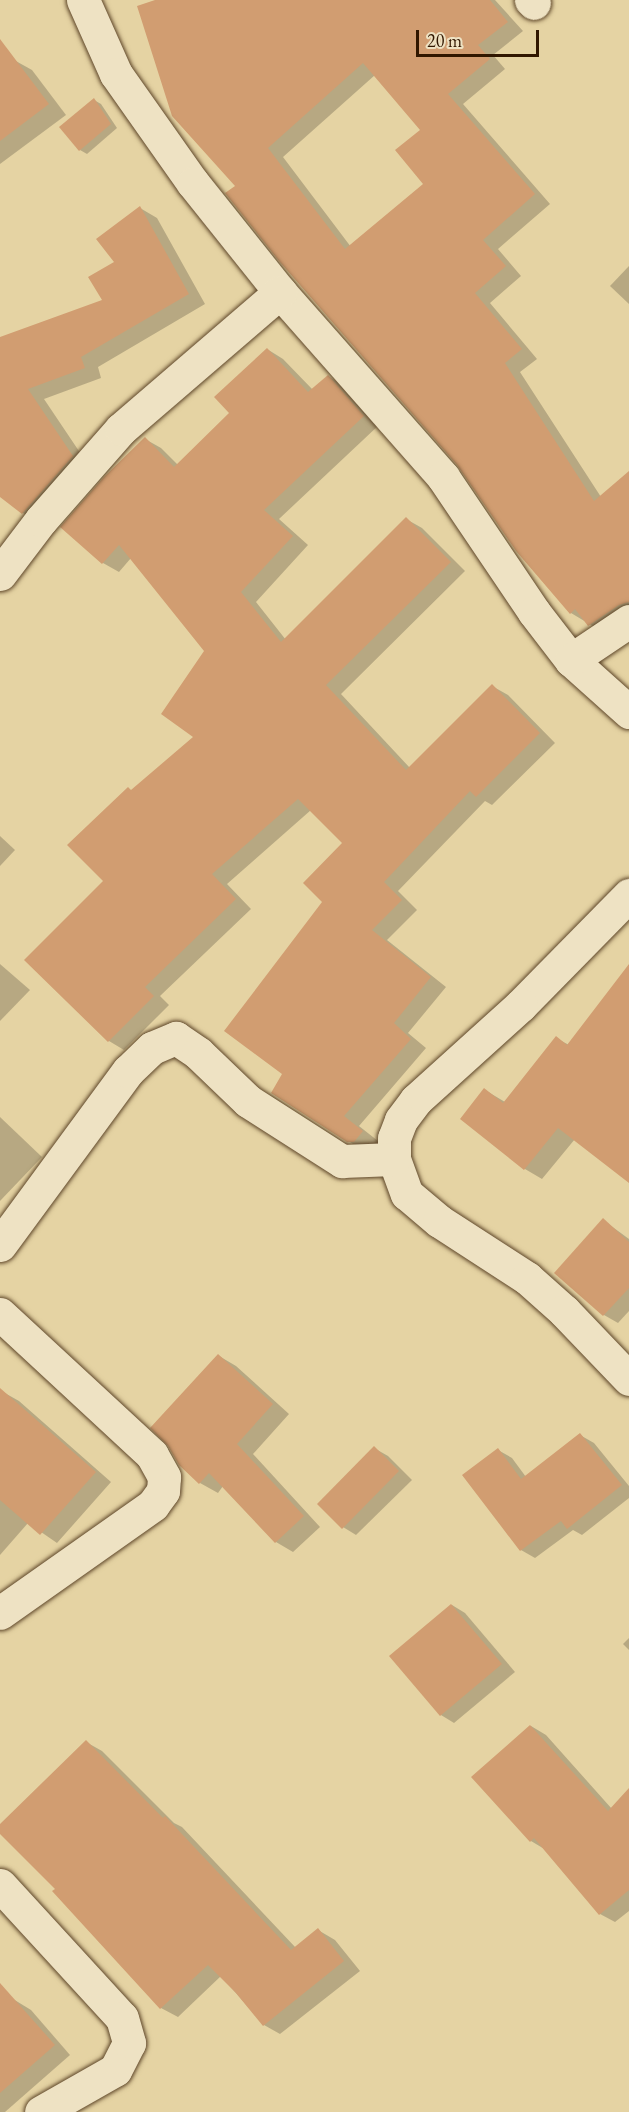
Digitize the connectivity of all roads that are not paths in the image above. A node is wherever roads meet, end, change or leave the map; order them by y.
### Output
1 (83, 0) edge
2 (280, 292) junction
3 (0, 574) edge
4 (629, 621) edge
5 (571, 660) junction
6 (629, 712) edge
7 (629, 895) edge
8 (394, 1159) junction
9 (0, 1245) edge
10 (0, 1314) edge
11 (629, 1379) edge
12 (0, 1613) edge
13 (0, 1885) edge
14 (41, 2112) edge

1 - 2 street
2 - 3 street
2 - 5 street
4 - 5 street
5 - 6 street
7 - 8 street
8 - 9 street
8 - 11 street
10 - 12 street
13 - 14 street

